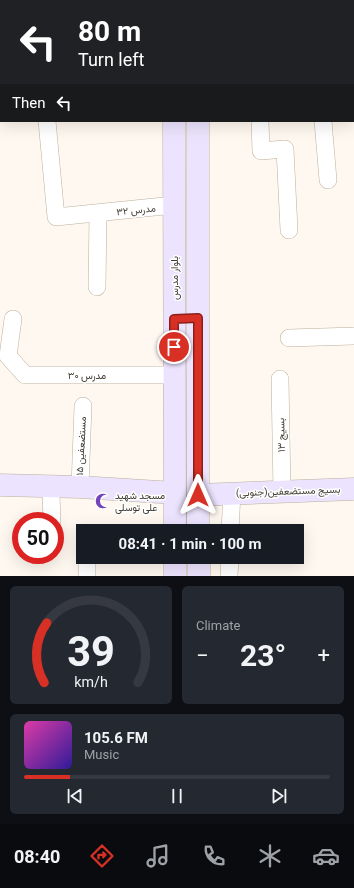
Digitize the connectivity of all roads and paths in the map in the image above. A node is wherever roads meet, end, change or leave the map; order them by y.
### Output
1 (47, 122) edge
2 (174, 122) edge
3 (198, 122) edge
4 (260, 122) edge
5 (323, 122) edge
6 (328, 180) dead end
7 (174, 205) junction
8 (98, 214) junction
9 (289, 230) dead end
10 (97, 287) dead end
11 (198, 318) junction
12 (174, 319) junction
13 (13, 320) dead end
14 (354, 336) edge
15 (289, 338) dead end
16 (4, 355) edge
17 (174, 375) junction
18 (280, 379) dead end
19 (83, 406) dead end
20 (0, 485) edge
21 (53, 487) junction
22 (80, 487) junction
23 (354, 489) edge
24 (282, 492) junction
25 (174, 493) junction
26 (232, 493) junction
27 (198, 495) junction
28 (52, 512) edge
29 (175, 524) edge
30 (198, 524) edge
31 (230, 524) edge
32 (87, 564) edge
33 (175, 564) edge
34 (198, 564) edge
35 (230, 564) edge
36 (87, 576) edge
37 (175, 576) edge
38 (198, 576) edge
39 (229, 576) edge

1 - 8 street, مدرس ۳۲
2 - 7 main road, بلوار مدرس
3 - 11 main road
4 - 9 street
5 - 6 street
7 - 8 street, مدرس ۳۲
7 - 12 main road, بلوار مدرس
8 - 10 street
11 - 12 main road
11 - 27 main road
12 - 17 main road, بلوار مدرس
13 - 16 street
14 - 15 street
16 - 17 street, مدرس ۳۰
17 - 25 main road, بلوار مدرس
18 - 24 street, بسیج ۱۳
19 - 22 street, مستضعفین ۱۵
20 - 21 main road
21 - 22 main road
21 - 28 street
22 - 25 main road
23 - 24 main road, بسیج مستضعفین(جنوبی)
24 - 26 main road, بسیج مستضعفین(جنوبی)
25 - 29 main road, بلوار مدرس
26 - 27 main road, بسیج مستضعفین(جنوبی)
26 - 31 street
27 - 30 main road
32 - 36 street
33 - 37 main road
34 - 38 main road
35 - 39 street

